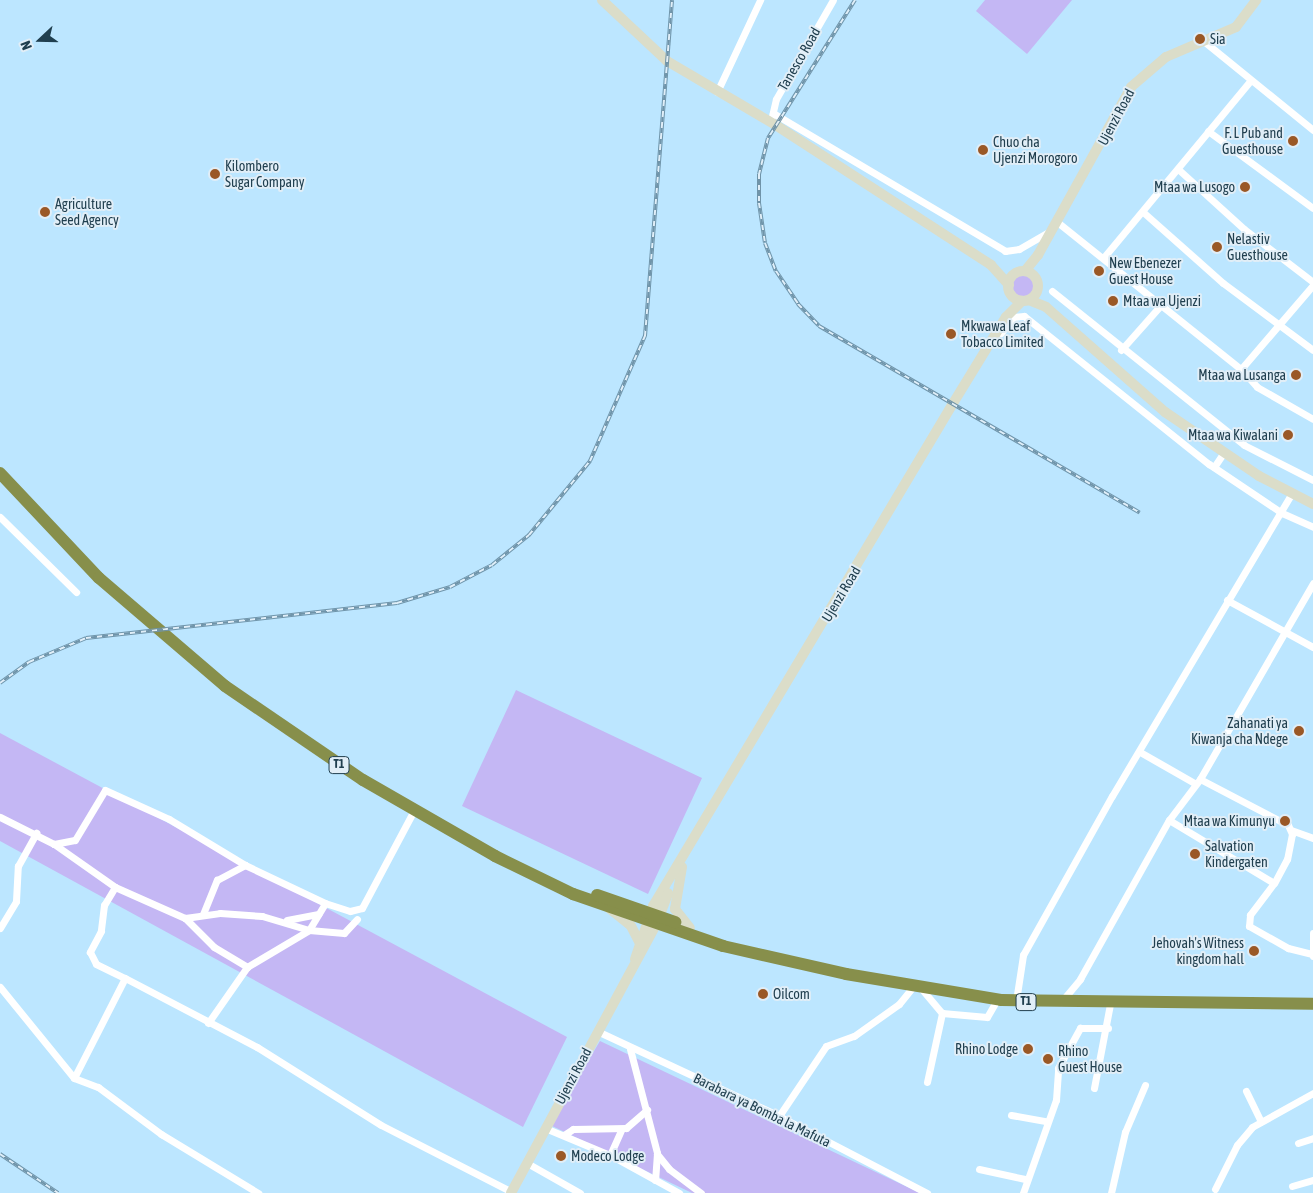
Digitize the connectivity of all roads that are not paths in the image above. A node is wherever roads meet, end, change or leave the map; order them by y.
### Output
1 (602, 0) edge
2 (760, 0) edge
3 (834, 0) edge
4 (1256, 0) edge
5 (1206, 43) junction
6 (1250, 81) junction
7 (717, 92) junction
8 (771, 117) junction
9 (1313, 130) edge
10 (1208, 131) junction
11 (1178, 169) junction
12 (1313, 208) edge
13 (1143, 212) junction
14 (1056, 221) junction
15 (1050, 232) junction
16 (1038, 255) junction
17 (1104, 257) junction
18 (991, 265) junction
19 (1021, 272) junction
20 (1313, 283) edge
21 (1037, 285) junction
22 (1010, 290) junction
23 (1052, 291) dead end
24 (1026, 300) junction
25 (1161, 306) junction
26 (1046, 307) junction
27 (1006, 317) junction
28 (1278, 327) junction
29 (1121, 350) junction
30 (1313, 350) edge
31 (1242, 369) junction
32 (971, 374) junction
33 (1313, 419) edge
34 (1224, 452) junction
35 (1214, 467) junction
36 (0, 473) edge
37 (1313, 480) edge
38 (1291, 494) junction
39 (1313, 504) edge
40 (1282, 513) junction
41 (0, 517) edge
42 (1313, 527) edge
43 (1313, 583) edge
44 (76, 592) dead end
45 (1227, 600) junction
46 (1284, 633) junction
47 (1313, 647) edge
48 (1140, 752) junction
49 (1198, 781) junction
50 (414, 810) junction
51 (0, 818) edge
52 (1169, 820) junction
53 (1291, 830) junction
54 (36, 833) junction
55 (1313, 838) edge
56 (75, 840) junction
57 (54, 844) junction
58 (686, 857) junction
59 (75, 858) junction
60 (245, 866) junction
61 (531, 872) junction
62 (1274, 883) junction
63 (115, 887) junction
64 (325, 903) junction
65 (608, 908) junction
66 (203, 914) junction
67 (318, 914) junction
68 (185, 918) junction
69 (357, 919) dead end
70 (653, 919) junction
71 (283, 920) junction
72 (0, 928) edge
73 (690, 928) junction
74 (309, 930) junction
75 (1313, 933) edge
76 (640, 942) junction
77 (744, 948) junction
78 (1313, 955) edge
79 (634, 959) junction
80 (247, 967) junction
81 (125, 978) junction
82 (0, 987) edge
83 (917, 987) junction
84 (996, 1000) junction
85 (1016, 1002) junction
86 (1060, 1004) junction
87 (1110, 1004) junction
88 (1313, 1004) edge
89 (942, 1012) junction
90 (208, 1023) junction
91 (1108, 1028) junction
92 (596, 1031) junction
93 (630, 1049) junction
94 (74, 1078) junction
95 (927, 1082) dead end
96 (1145, 1085) dead end
97 (1094, 1088) dead end
98 (1246, 1092) dead end
99 (1313, 1093) edge
100 (647, 1110) junction
101 (1011, 1115) dead end
102 (779, 1116) junction
103 (1045, 1121) junction
104 (1261, 1122) junction
105 (545, 1128) junction
106 (621, 1130) junction
107 (564, 1135) junction
108 (1313, 1138) edge
109 (1298, 1143) dead end
110 (657, 1153) junction
111 (610, 1155) junction
112 (527, 1163) junction
113 (980, 1169) dead end
114 (1024, 1179) junction
115 (655, 1180) junction
116 (1313, 1180) edge
117 (1292, 1186) dead end
118 (1216, 1189) dead end
119 (511, 1192) edge
120 (258, 1193) edge
121 (580, 1193) edge
122 (679, 1193) edge
123 (702, 1193) edge
124 (927, 1193) edge
125 (1023, 1193) edge
126 (1111, 1193) edge

1 - 7 street
2 - 7 street
3 - 8 street, Tanesco Road
4 - 5 street, Ujenzi Road
5 - 6 street
5 - 14 street, Ujenzi Road
6 - 9 street
6 - 10 street
7 - 8 street
8 - 15 street
8 - 18 street
10 - 11 street
10 - 12 street
11 - 13 street
11 - 20 street
13 - 17 street
13 - 28 street
14 - 15 street, Ujenzi Road
14 - 17 street
15 - 16 street, Ujenzi Road
16 - 19 street
16 - 21 street
17 - 25 street
18 - 19 street
18 - 22 street
19 - 21 street
19 - 22 street
20 - 28 street
21 - 24 street
21 - 26 street
22 - 24 street
22 - 27 street
23 - 29 street
24 - 26 street
24 - 27 street
25 - 29 street
25 - 31 street
26 - 34 street
27 - 32 street, Ujenzi Road
28 - 30 street
28 - 31 street
29 - 37 street
31 - 33 street
32 - 35 street
32 - 58 street, Ujenzi Road
34 - 35 street
34 - 38 street
35 - 40 street
36 - 50 highway, T1
38 - 39 street
38 - 40 street
40 - 42 street
40 - 45 street
41 - 44 street
43 - 46 street
45 - 46 street
45 - 48 street
46 - 47 street
46 - 49 street
48 - 49 street
48 - 85 street
49 - 52 street
49 - 53 street
50 - 61 highway, T1
50 - 64 street
51 - 54 street
52 - 62 street
52 - 86 street
53 - 55 street
53 - 62 street
54 - 57 street
54 - 72 street
56 - 57 street
56 - 59 street
56 - 60 street
57 - 59 street
58 - 70 street, Ujenzi Road
58 - 73 street
59 - 63 street
60 - 64 street
60 - 66 street
61 - 65 highway, T1
61 - 70 highway, T1
62 - 78 street
63 - 68 street
63 - 81 street
64 - 67 street
65 - 70 highway, T1
65 - 76 street
66 - 68 street
66 - 71 street
67 - 71 street
67 - 74 street
68 - 80 street
69 - 74 street
70 - 73 highway, T1
70 - 76 street, Ujenzi Road
70 - 77 highway, T1
70 - 79 street, Ujenzi Road
71 - 74 street
73 - 77 highway, T1
74 - 80 street
75 - 78 street
76 - 79 street, Ujenzi Road
77 - 83 highway, T1
79 - 92 street, Ujenzi Road
80 - 90 street
81 - 90 street
81 - 94 street
82 - 94 street
83 - 84 highway, T1
83 - 89 street
83 - 102 street
84 - 85 highway, T1
84 - 89 street
85 - 86 highway, T1
86 - 87 highway, T1
87 - 88 highway, T1
87 - 91 street
89 - 95 street
90 - 119 street
91 - 97 street
91 - 103 street
92 - 93 street, Barabara ya Bomba la Mafuta
92 - 105 street, Ujenzi Road
93 - 100 street
93 - 102 street, Barabara ya Bomba la Mafuta
94 - 120 street
96 - 126 street
98 - 104 street
99 - 104 street
100 - 106 street
100 - 110 street
101 - 103 street
102 - 124 street, Barabara ya Bomba la Mafuta
103 - 114 street
104 - 118 street
105 - 107 street
105 - 112 street, Ujenzi Road
106 - 107 street
106 - 111 street
107 - 111 street
108 - 109 street
110 - 115 street
110 - 123 street
111 - 115 street
112 - 119 street, Ujenzi Road
112 - 121 street
113 - 114 street
114 - 125 street
115 - 122 street
116 - 117 street

